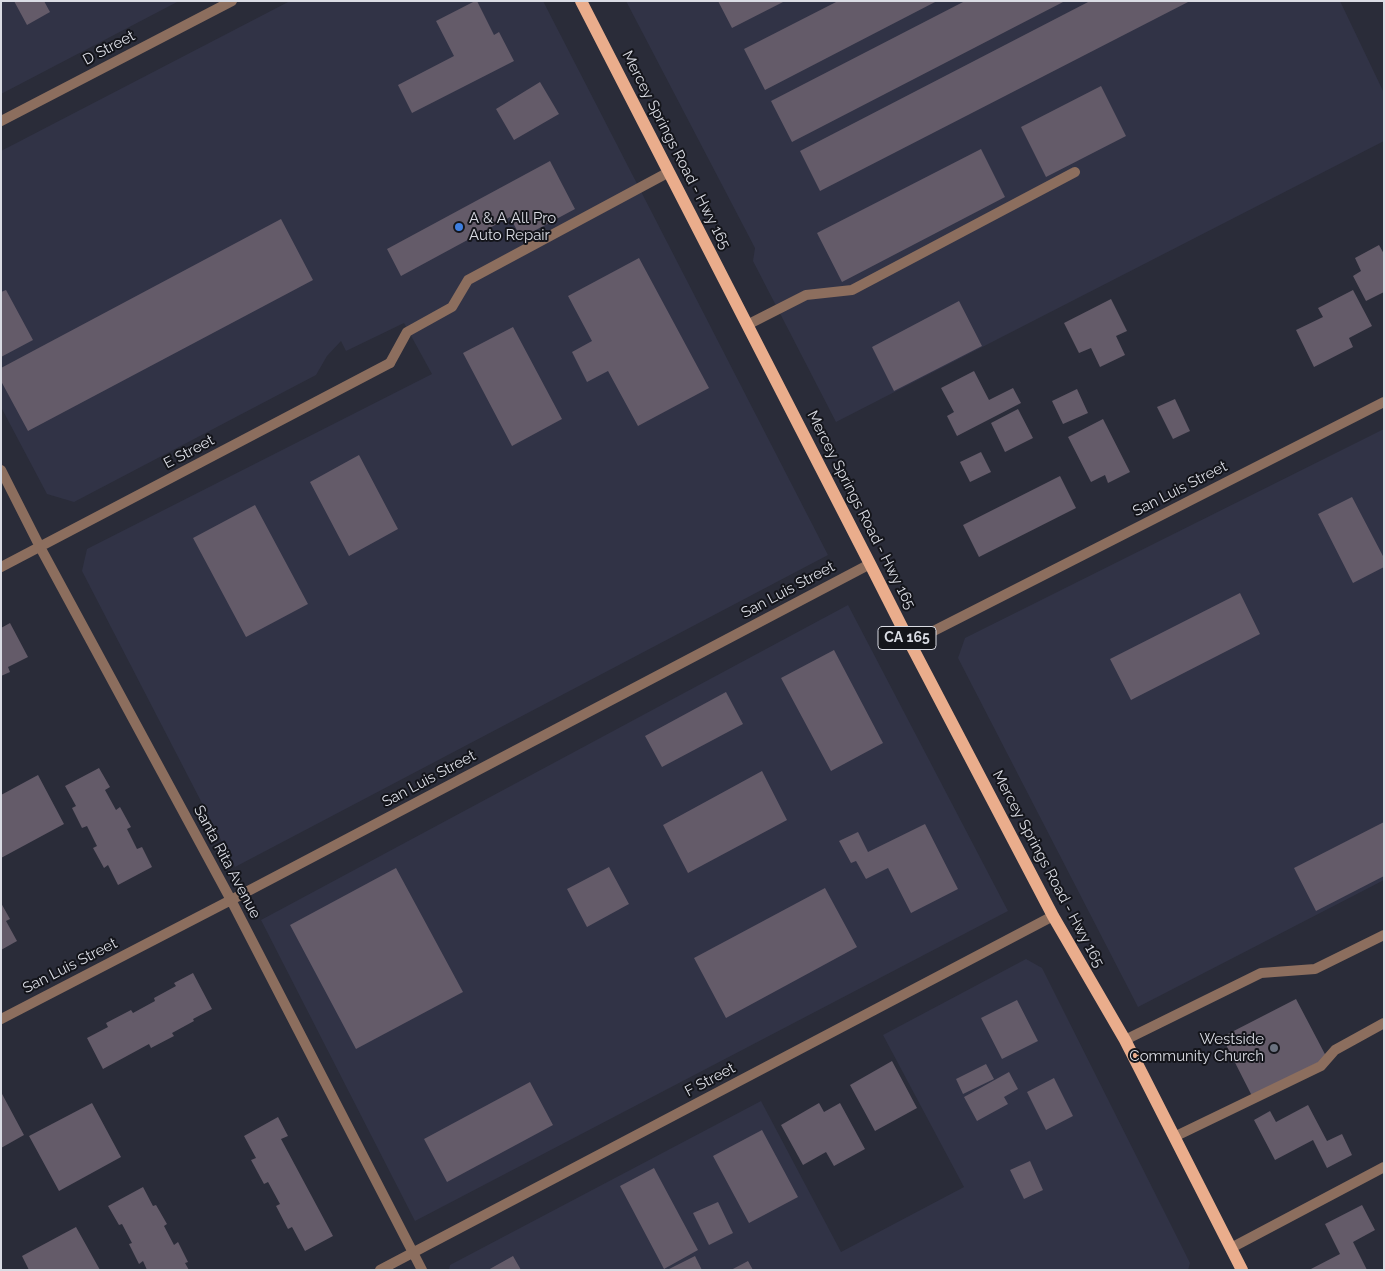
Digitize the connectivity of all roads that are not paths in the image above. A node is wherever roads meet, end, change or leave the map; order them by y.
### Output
1 (232, 1) edge
2 (581, 1) edge
3 (1, 121) edge
4 (669, 172) junction
5 (1075, 172) dead end
6 (747, 325) junction
7 (1384, 402) edge
8 (1, 470) edge
9 (40, 547) junction
10 (870, 564) junction
11 (1, 567) edge
12 (910, 643) junction
13 (231, 900) junction
14 (1053, 916) junction
15 (1384, 935) edge
16 (1, 1019) edge
17 (1384, 1023) edge
18 (1124, 1040) junction
19 (1174, 1137) junction
20 (1384, 1167) edge
21 (1231, 1248) junction
22 (414, 1253) junction
23 (380, 1270) edge
24 (422, 1270) edge
25 (1242, 1270) edge

1 - 3 street, D Street
2 - 4 main road, Mercey Springs Road - Hwy 165 / CA 165
4 - 6 main road, Mercey Springs Road - Hwy 165 / CA 165
4 - 9 street, E Street
5 - 6 street
6 - 10 main road, Mercey Springs Road - Hwy 165 / CA 165
7 - 12 street, San Luis Street
8 - 9 street, Santa Rita Avenue
9 - 11 street, E Street
9 - 13 street, Santa Rita Avenue
10 - 12 main road, Mercey Springs Road - Hwy 165 / CA 165
10 - 13 street, San Luis Street
12 - 14 main road, Mercey Springs Road - Hwy 165 / CA 165
13 - 16 street, San Luis Street
13 - 22 street, Santa Rita Avenue
14 - 18 main road, Mercey Springs Road - Hwy 165 / CA 165
14 - 22 street, F Street
15 - 18 street
17 - 19 street
18 - 19 main road, Mercey Springs Road - Hwy 165 / CA 165
19 - 21 main road, Mercey Springs Road - Hwy 165 / CA 165
20 - 21 street
21 - 25 main road, Mercey Springs Road - Hwy 165 / CA 165
22 - 23 street, F Street
22 - 24 street, Santa Rita Avenue

